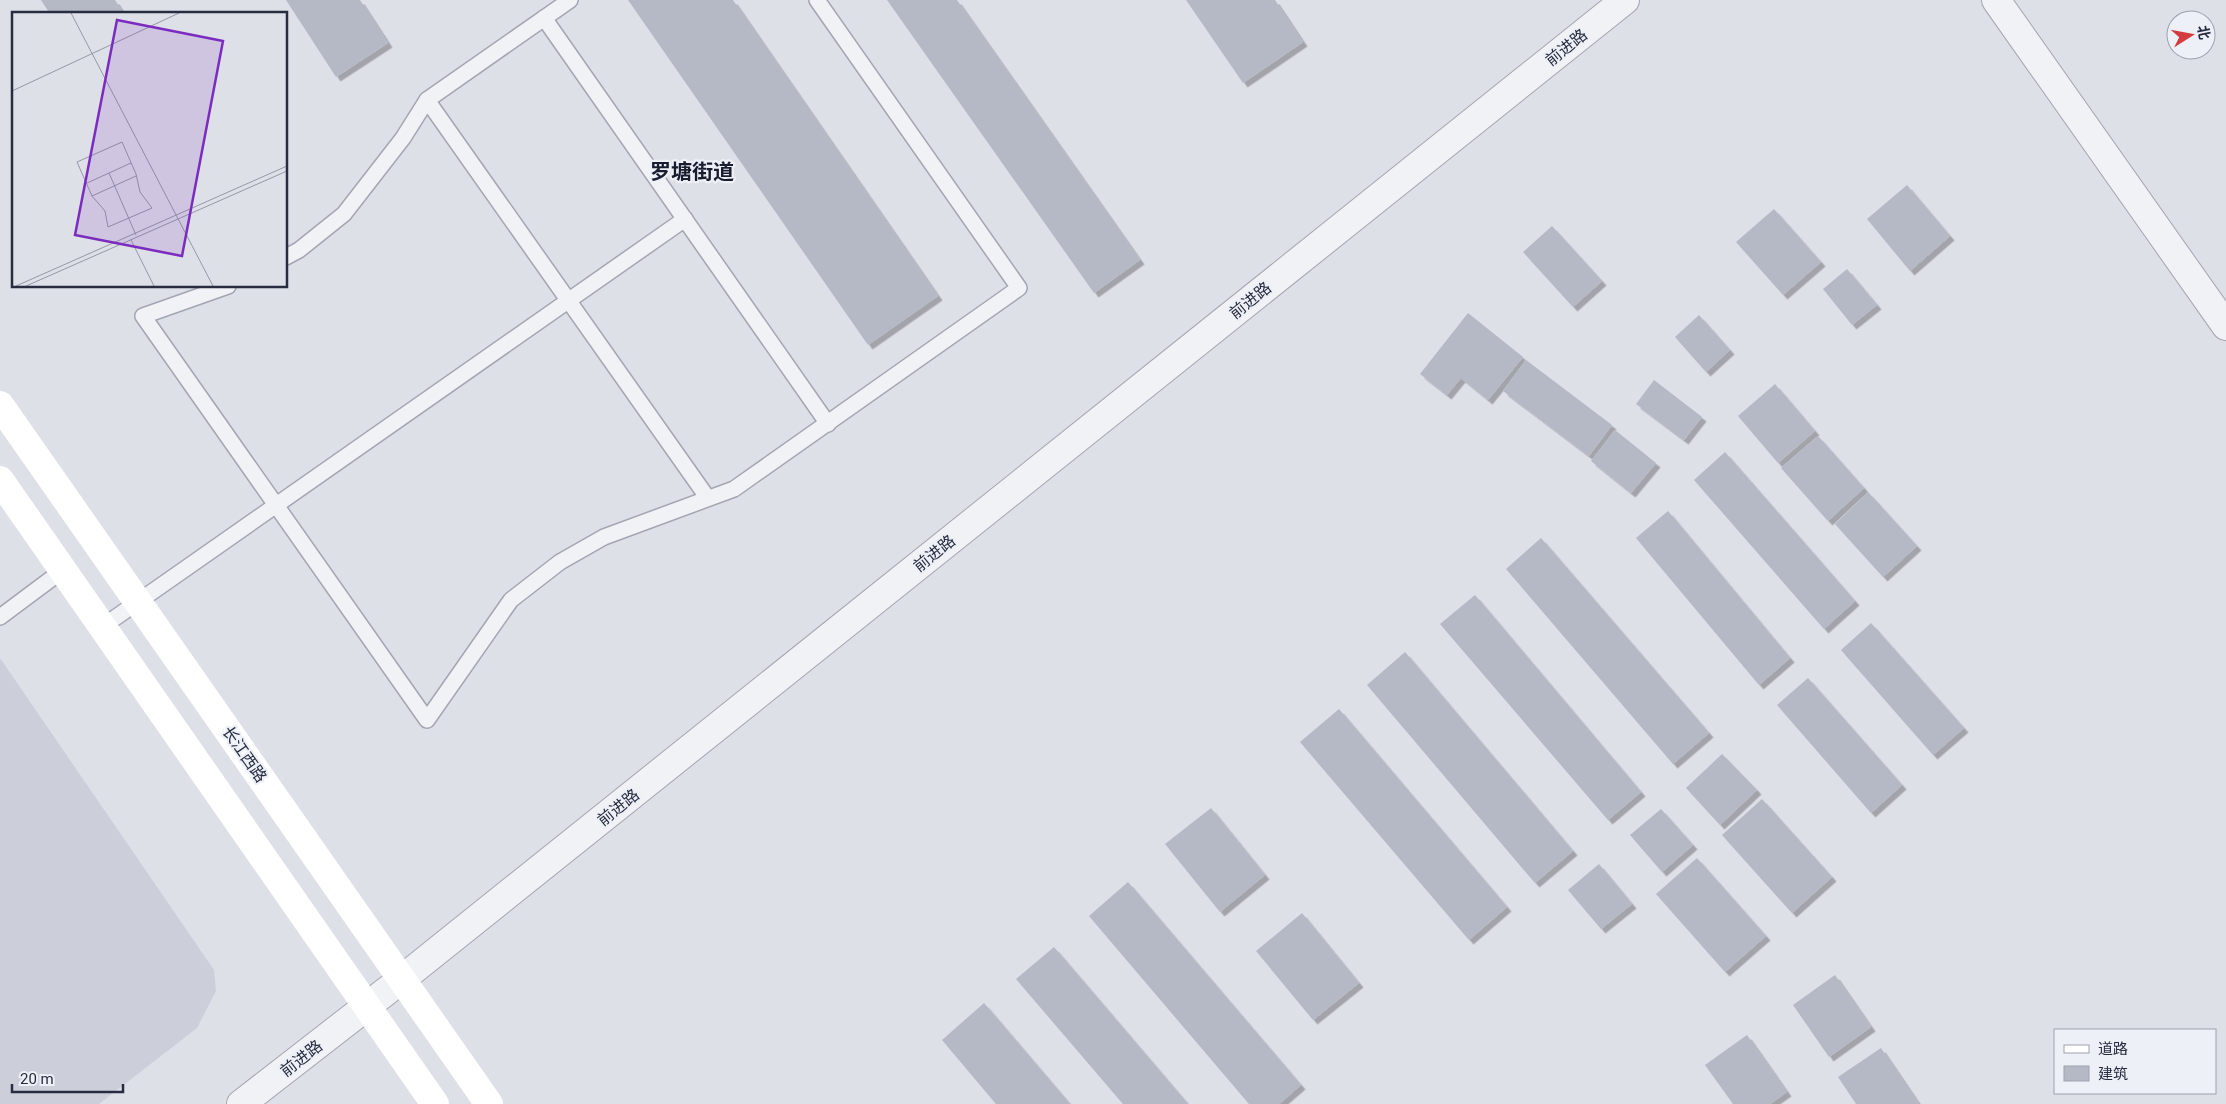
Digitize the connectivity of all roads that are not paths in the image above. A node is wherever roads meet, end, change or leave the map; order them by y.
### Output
1 (570, 0) edge
2 (817, 0) edge
3 (1625, 0) edge
4 (1996, 0) edge
5 (544, 18) junction
6 (427, 100) junction
7 (685, 219) junction
8 (288, 256) edge
9 (222, 288) edge
10 (568, 300) junction
11 (2226, 326) edge
12 (0, 405) edge
13 (828, 424) junction
14 (0, 480) edge
15 (707, 497) junction
16 (63, 570) junction
17 (0, 618) edge
18 (102, 627) junction
19 (402, 980) junction
20 (367, 1007) junction
21 (241, 1104) edge
22 (434, 1104) edge
23 (489, 1104) edge

1 - 5 lane
2 - 13 lane
3 - 19 street, 前进路
4 - 11 street
5 - 6 lane
5 - 7 lane
6 - 8 lane
6 - 10 lane
7 - 10 lane
7 - 13 lane
9 - 15 lane
10 - 15 lane
10 - 18 lane
12 - 19 main road, 长江西路
13 - 15 lane
14 - 16 main road
16 - 17 lane
16 - 18 main road
18 - 20 main road
19 - 20 street, 前进路
19 - 23 main road, 长江西路
20 - 21 street, 前进路
20 - 22 main road

